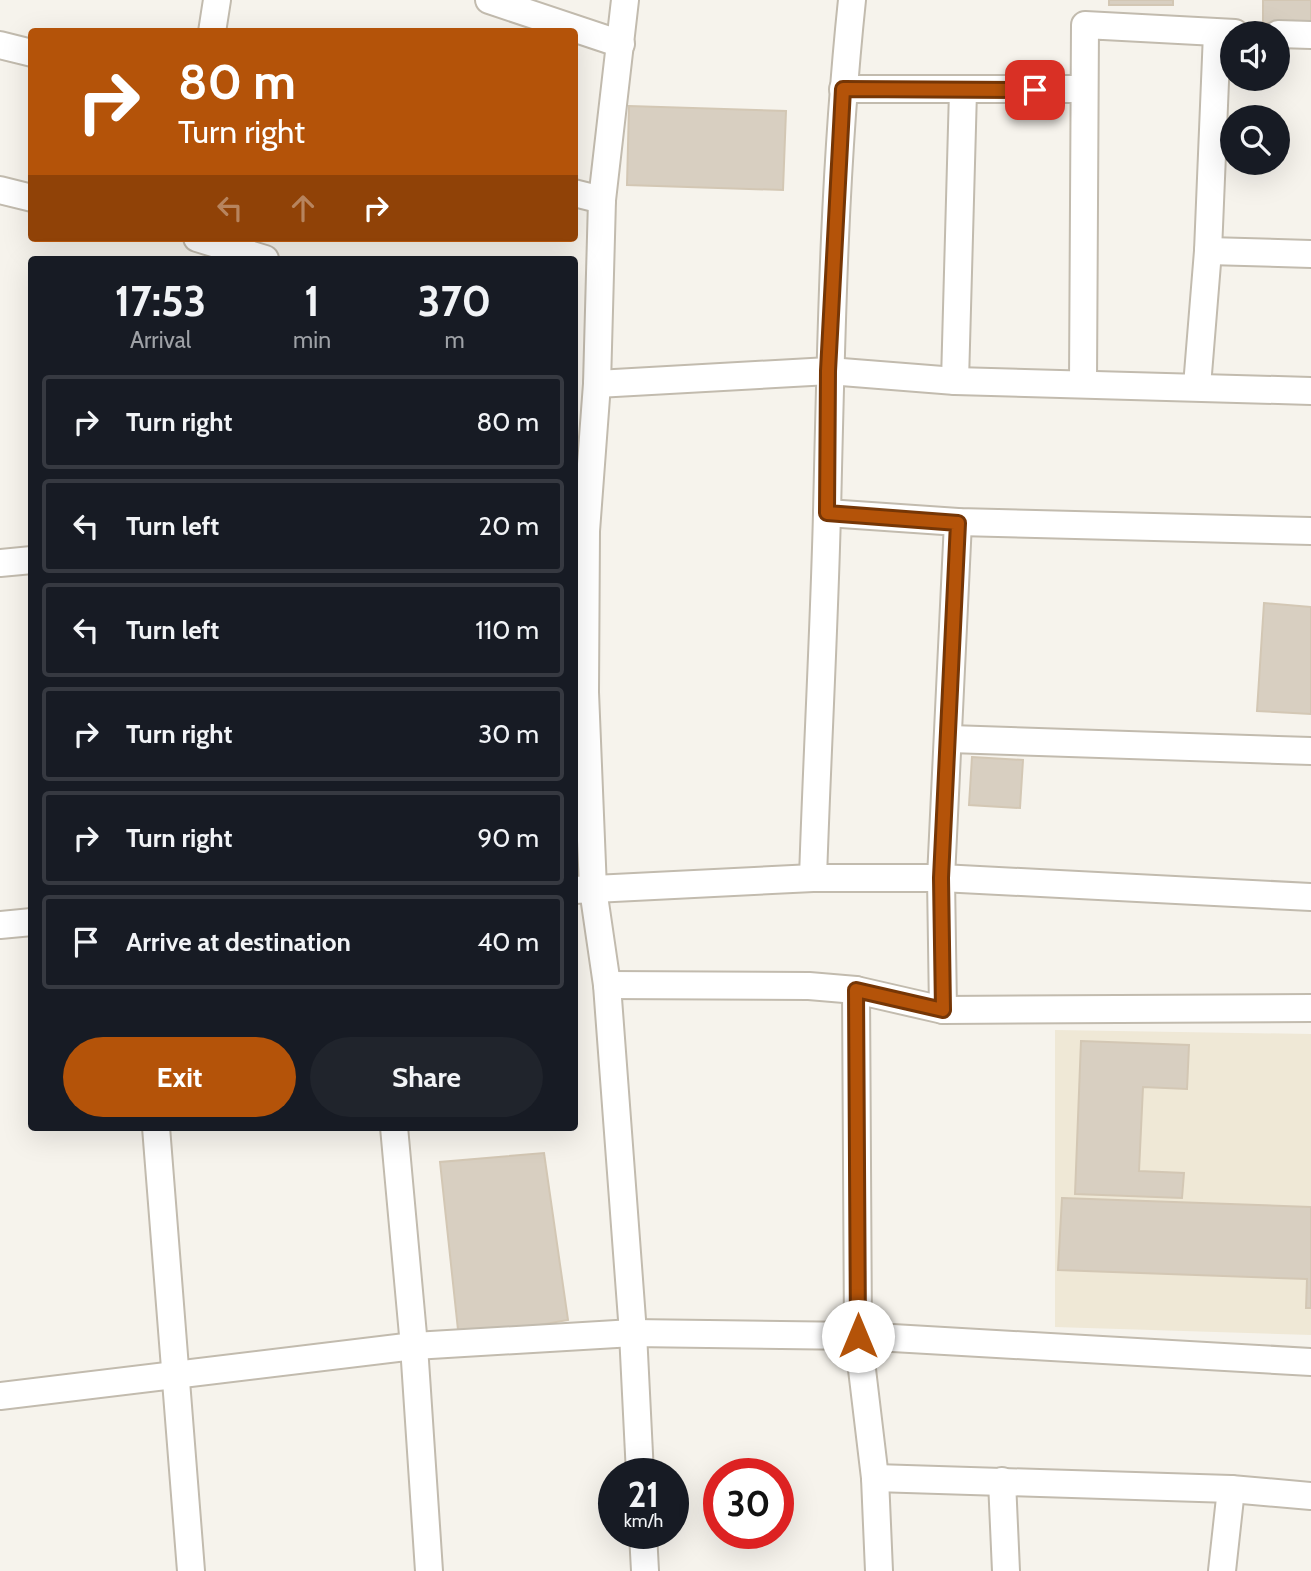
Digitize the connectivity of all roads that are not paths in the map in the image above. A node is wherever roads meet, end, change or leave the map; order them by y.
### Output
1 (217, 0) edge
2 (489, 0) edge
3 (625, 0) edge
4 (852, 0) edge
5 (213, 28) edge
6 (573, 28) edge
7 (578, 30) edge
8 (1220, 33) edge
9 (1290, 34) edge
10 (1311, 35) edge
11 (621, 44) junction
12 (0, 45) edge
13 (28, 52) edge
14 (843, 89) junction
15 (1083, 89) junction
16 (963, 91) junction
17 (1221, 91) edge
18 (0, 190) edge
19 (578, 194) edge
20 (28, 197) edge
21 (602, 200) junction
22 (210, 242) edge
23 (1208, 251) junction
24 (1311, 254) edge
25 (255, 256) edge
26 (828, 371) junction
27 (955, 381) junction
28 (1083, 383) junction
29 (597, 384) junction
30 (1197, 386) junction
31 (1311, 391) edge
32 (827, 513) junction
33 (958, 523) junction
34 (1311, 531) edge
35 (580, 532) edge
36 (28, 560) edge
37 (0, 563) edge
38 (950, 739) junction
39 (1311, 751) edge
40 (813, 877) junction
41 (941, 878) junction
42 (584, 890) edge
43 (1311, 897) edge
44 (28, 922) edge
45 (0, 925) edge
46 (607, 985) junction
47 (856, 990) junction
48 (1311, 1008) edge
49 (943, 1010) junction
50 (156, 1131) edge
51 (394, 1131) edge
52 (633, 1333) junction
53 (858, 1336) junction
54 (414, 1346) junction
55 (1311, 1362) edge
56 (177, 1375) junction
57 (0, 1396) edge
58 (639, 1458) edge
59 (875, 1478) junction
60 (1002, 1481) junction
61 (1231, 1489) junction
62 (1311, 1496) edge
63 (644, 1549) edge
64 (191, 1571) edge
65 (429, 1571) edge
66 (645, 1571) edge
67 (879, 1571) edge
68 (1006, 1571) edge
69 (1222, 1571) edge

1 - 5 street
2 - 6 street
3 - 11 street
4 - 14 street
7 - 11 street
8 - 15 street
9 - 10 street
11 - 21 street
12 - 13 street
14 - 16 street
14 - 26 street
15 - 16 street
15 - 28 street
16 - 27 street
17 - 23 street
18 - 20 street
19 - 21 street
21 - 29 street
22 - 25 street
23 - 24 street
23 - 30 street
26 - 27 street
26 - 29 street
26 - 32 street
27 - 28 street
28 - 30 street
29 - 35 street
30 - 31 street
32 - 33 street
32 - 40 street
33 - 34 street
33 - 38 street
35 - 42 street
36 - 37 street
38 - 39 street
38 - 41 street
40 - 41 street
40 - 42 street
41 - 43 street
41 - 49 street
42 - 46 street
44 - 45 street
46 - 47 street
46 - 52 street
47 - 49 street
47 - 53 street
48 - 49 street
50 - 56 street
51 - 54 street
52 - 53 street
52 - 54 street
52 - 58 street
53 - 55 street
53 - 59 street
54 - 56 street
54 - 65 street
56 - 57 street
56 - 64 street
59 - 60 street
59 - 67 street
60 - 61 street
60 - 68 street
61 - 62 street
61 - 69 street
63 - 66 street

